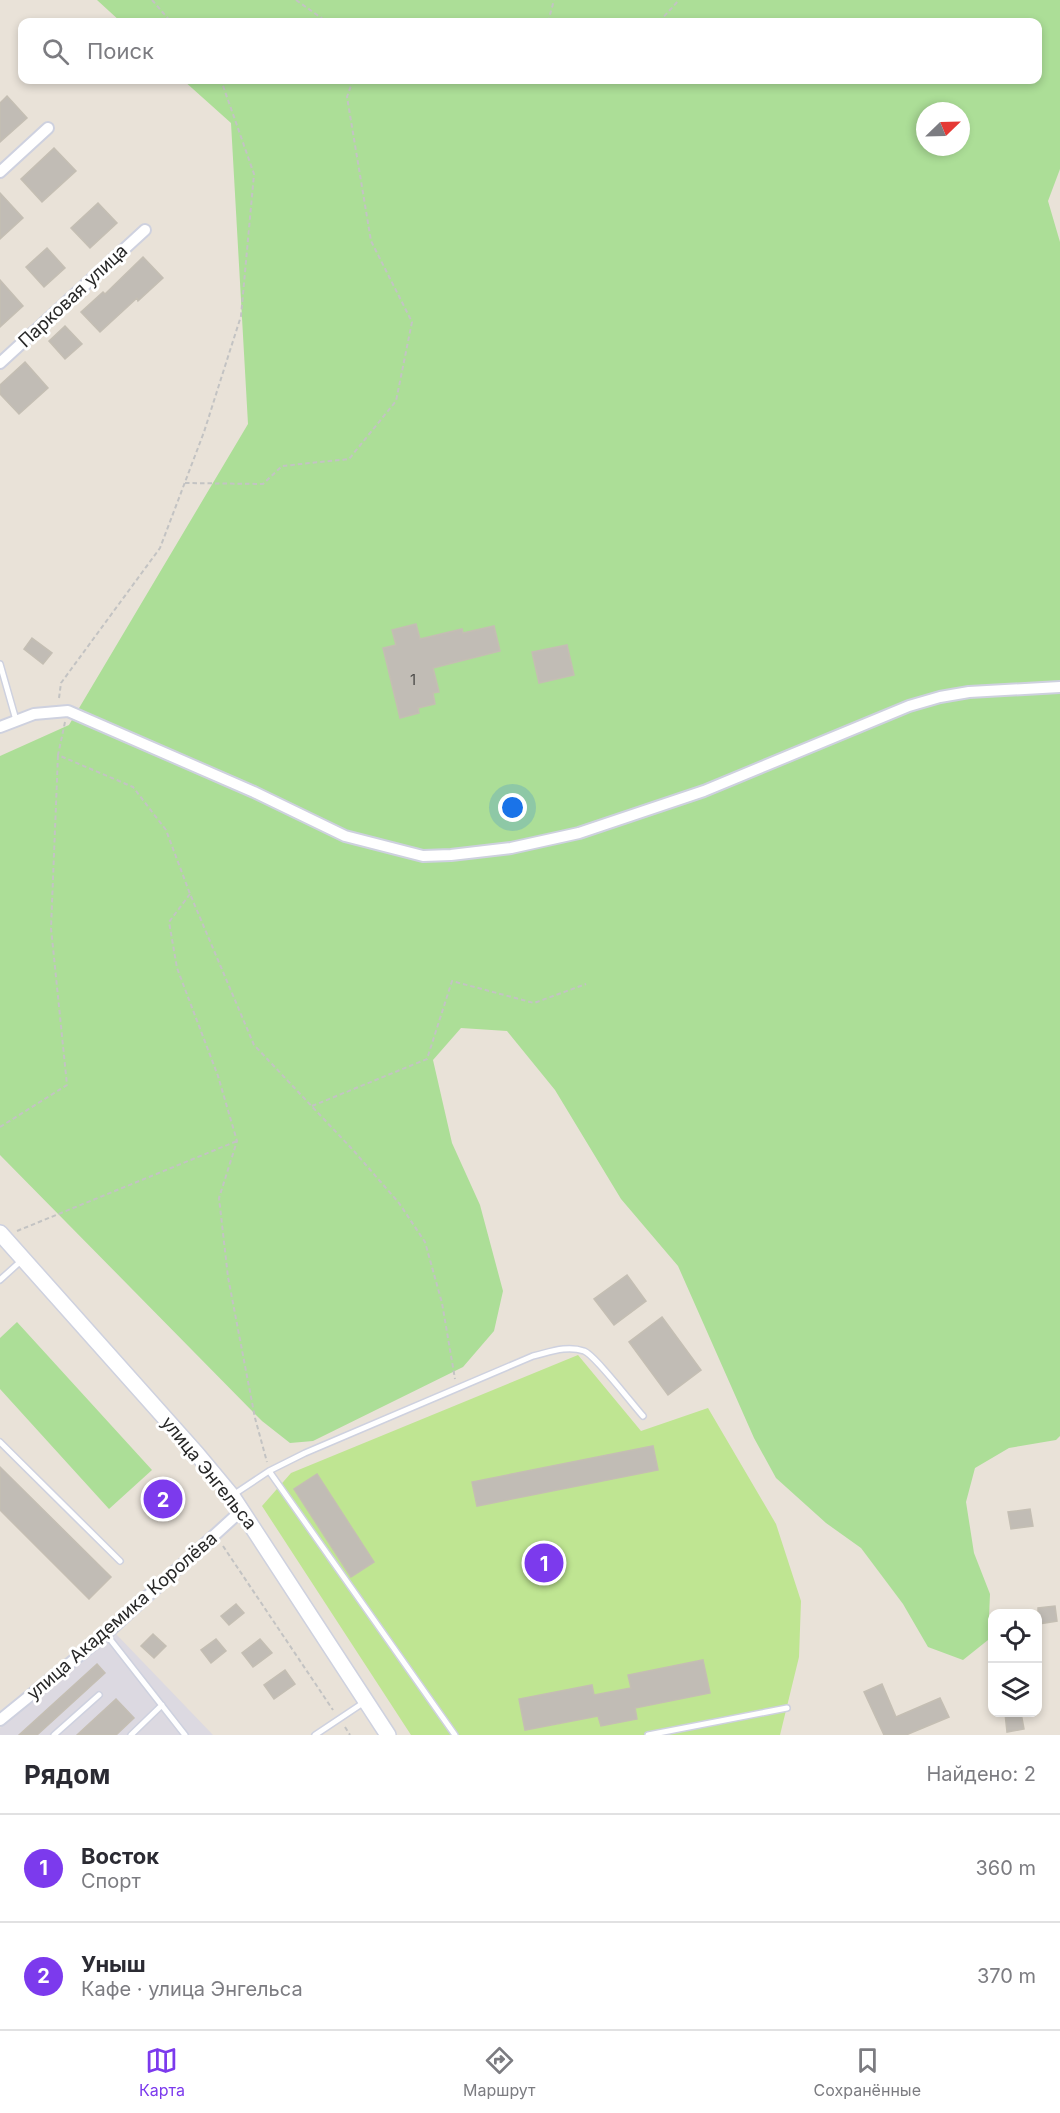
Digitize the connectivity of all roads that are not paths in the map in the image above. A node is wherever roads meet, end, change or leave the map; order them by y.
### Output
1 (48, 128) dead end
2 (0, 172) edge
3 (145, 230) dead end
4 (0, 363) edge
5 (0, 664) edge
6 (1060, 687) edge
7 (16, 720) junction
8 (0, 727) edge
9 (2, 1235) edge
10 (23, 1259) junction
11 (0, 1280) edge
12 (643, 1416) dead end
13 (0, 1442) edge
14 (269, 1471) junction
15 (232, 1496) junction
16 (242, 1510) junction
17 (120, 1561) dead end
18 (106, 1634) junction
19 (99, 1695) dead end
20 (366, 1701) junction
21 (162, 1706) junction
22 (787, 1708) dead end
23 (0, 1720) edge
24 (54, 1735) edge
25 (130, 1735) edge
26 (185, 1735) edge
27 (315, 1735) edge
28 (388, 1735) edge
29 (454, 1735) edge
30 (648, 1735) edge

1 - 2 street
3 - 4 street, Парковая улица
5 - 7 lane
6 - 7 street
7 - 8 street
9 - 10 main road, улица Энгельса
10 - 11 lane
10 - 15 main road, улица Энгельса
12 - 14 lane
13 - 17 lane
14 - 15 lane
14 - 29 lane
15 - 16 main road, улица Энгельса
16 - 18 street, улица Академика Королёва
16 - 20 main road, улица Энгельса
18 - 21 lane
18 - 23 street, улица Академика Королёва
19 - 24 lane
20 - 27 lane
20 - 28 main road, улица Энгельса
21 - 25 lane
21 - 26 lane
22 - 30 lane

